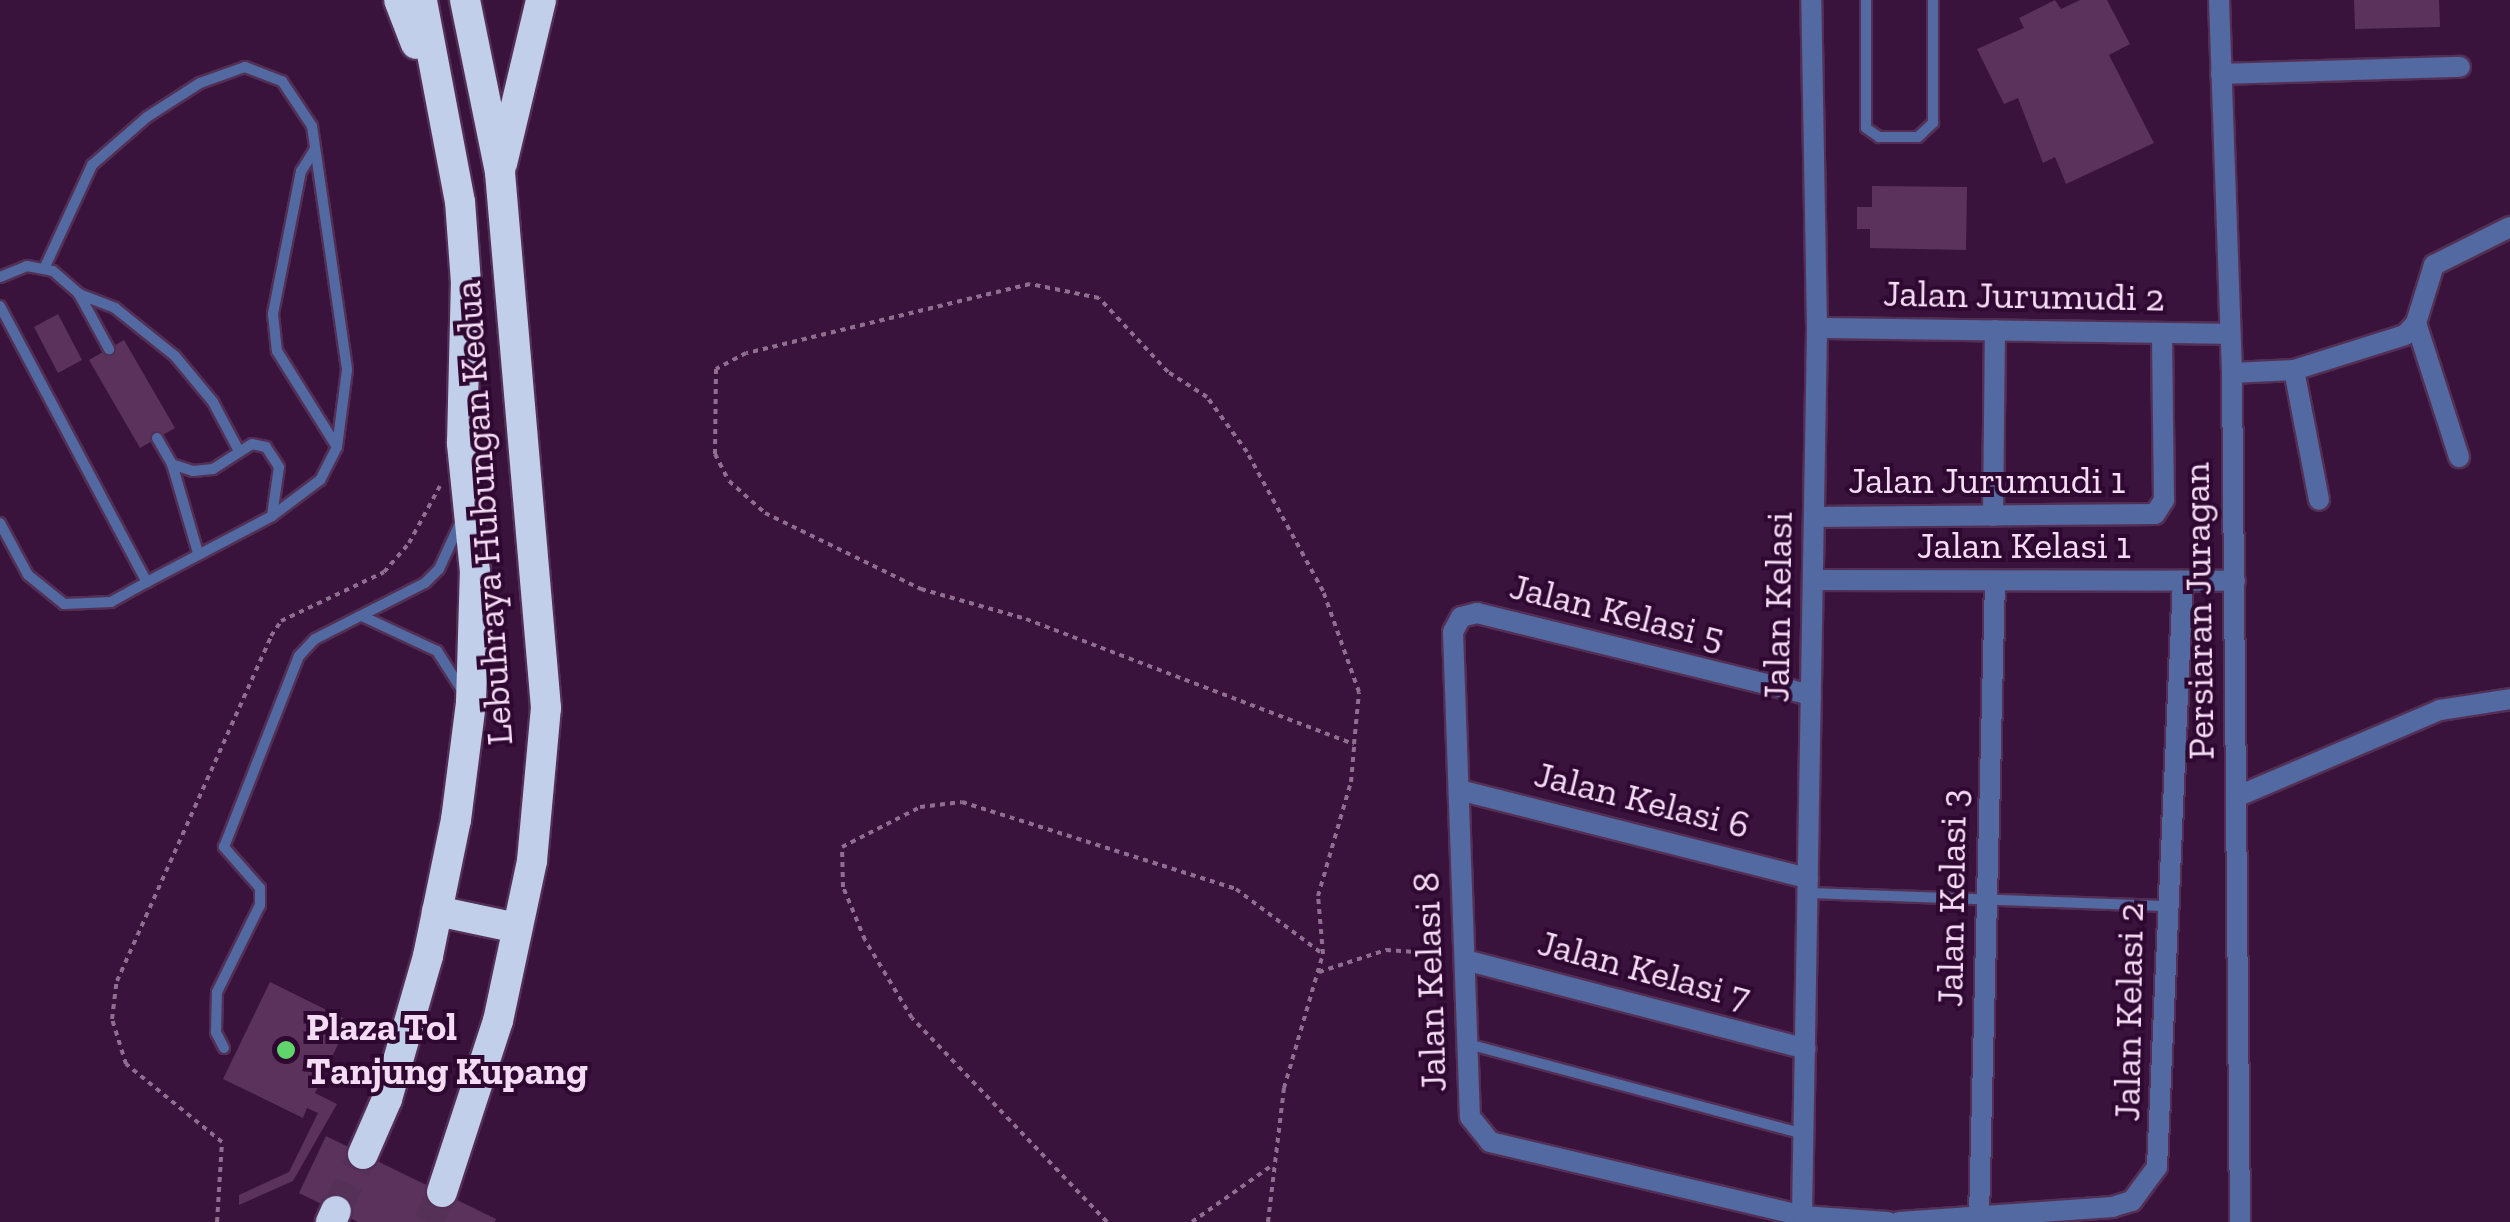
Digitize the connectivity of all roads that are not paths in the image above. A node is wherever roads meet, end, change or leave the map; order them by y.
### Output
1 (399, 0) edge
2 (422, 0) edge
3 (466, 0) edge
4 (541, 0) edge
5 (1811, 0) edge
6 (1866, 0) edge
7 (1933, 0) edge
8 (2219, 0) edge
9 (2460, 67) dead end
10 (2222, 74) junction
11 (442, 112) junction
12 (315, 149) junction
13 (500, 172) junction
14 (2510, 227) edge
15 (44, 269) junction
16 (0, 276) edge
17 (79, 294) junction
18 (0, 306) edge
19 (2416, 322) junction
20 (1817, 328) junction
21 (1995, 330) junction
22 (2162, 333) junction
23 (2229, 334) junction
24 (108, 349) dead end
25 (2294, 370) junction
26 (2232, 373) junction
27 (157, 438) dead end
28 (337, 448) junction
29 (238, 449) junction
30 (2459, 457) dead end
31 (172, 464) junction
32 (2320, 500) dead end
33 (468, 505) junction
34 (272, 516) junction
35 (1993, 516) junction
36 (1814, 517) junction
37 (0, 523) edge
38 (198, 553) junction
39 (1813, 580) junction
40 (1995, 580) junction
41 (2182, 581) junction
42 (2235, 581) junction
43 (146, 582) junction
44 (364, 617) junction
45 (1812, 696) junction
46 (2510, 699) edge
47 (471, 703) junction
48 (1459, 790) junction
49 (2236, 797) junction
50 (1808, 886) junction
51 (1987, 900) junction
52 (2166, 906) junction
53 (437, 911) junction
54 (518, 928) junction
55 (1464, 960) junction
56 (1468, 1044) junction
57 (224, 1048) dead end
58 (1806, 1049) junction
59 (1804, 1134) junction
60 (363, 1154) tunnel mouth
61 (442, 1192) tunnel mouth
62 (1802, 1216) junction
63 (1979, 1217) junction
64 (1888, 1222) edge
65 (1899, 1222) edge
66 (2240, 1222) edge

1 - 11 highway
2 - 11 highway, Lebuhraya Hubungan Kedua
3 - 13 highway, Lebuhraya Hubungan Kedua
4 - 13 highway
5 - 20 street, Jalan Kelasi
6 - 7 lane
8 - 10 street, Persiaran Juragan
9 - 10 street
10 - 23 street, Persiaran Juragan
11 - 33 highway, Lebuhraya Hubungan Kedua
12 - 15 lane
12 - 28 lane
12 - 28 lane
13 - 54 highway, Lebuhraya Hubungan Kedua
14 - 19 street
15 - 16 lane
15 - 17 lane
17 - 24 lane
17 - 29 lane
18 - 43 lane
19 - 25 street
19 - 30 street
20 - 21 street, Jalan Jurumudi 2
20 - 36 street, Jalan Kelasi
21 - 22 street, Jalan Jurumudi 2
21 - 35 street
22 - 23 street, Jalan Jurumudi 2
22 - 35 street, Jalan Jurumudi 1
23 - 26 street, Persiaran Juragan
25 - 26 street
25 - 32 street
26 - 42 street, Persiaran Juragan
27 - 31 lane
28 - 34 lane
29 - 31 lane
29 - 34 lane
31 - 38 lane
33 - 44 lane
33 - 47 highway, Lebuhraya Hubungan Kedua
34 - 38 lane
35 - 36 street, Jalan Jurumudi 1
36 - 39 street, Jalan Kelasi
37 - 43 lane
38 - 43 lane
39 - 40 street, Jalan Kelasi 1
39 - 45 street, Jalan Kelasi
40 - 41 street, Jalan Kelasi 1
40 - 51 street, Jalan Kelasi 3
41 - 42 street, Jalan Kelasi 1
41 - 52 street, Jalan Kelasi 2
42 - 49 street, Persiaran Juragan
44 - 47 lane
44 - 57 lane
45 - 48 street, Jalan Kelasi 5
45 - 50 street, Jalan Kelasi
46 - 49 street
47 - 53 highway, Lebuhraya Hubungan Kedua
48 - 50 street, Jalan Kelasi 6
48 - 55 street, Jalan Kelasi 8
49 - 66 street, Persiaran Juragan
50 - 51 lane
50 - 58 street, Jalan Kelasi
51 - 52 lane
51 - 63 street, Jalan Kelasi 3
52 - 63 street, Jalan Kelasi 2
53 - 54 highway
53 - 60 highway, Lebuhraya Hubungan Kedua
54 - 61 highway, Lebuhraya Hubungan Kedua
55 - 56 street, Jalan Kelasi 8
55 - 58 street, Jalan Kelasi 7
56 - 59 lane
56 - 62 street, Jalan Kelasi 8
58 - 59 street, Jalan Kelasi
59 - 62 street, Jalan Kelasi
62 - 64 street
63 - 65 street, Jalan Kelasi 2

